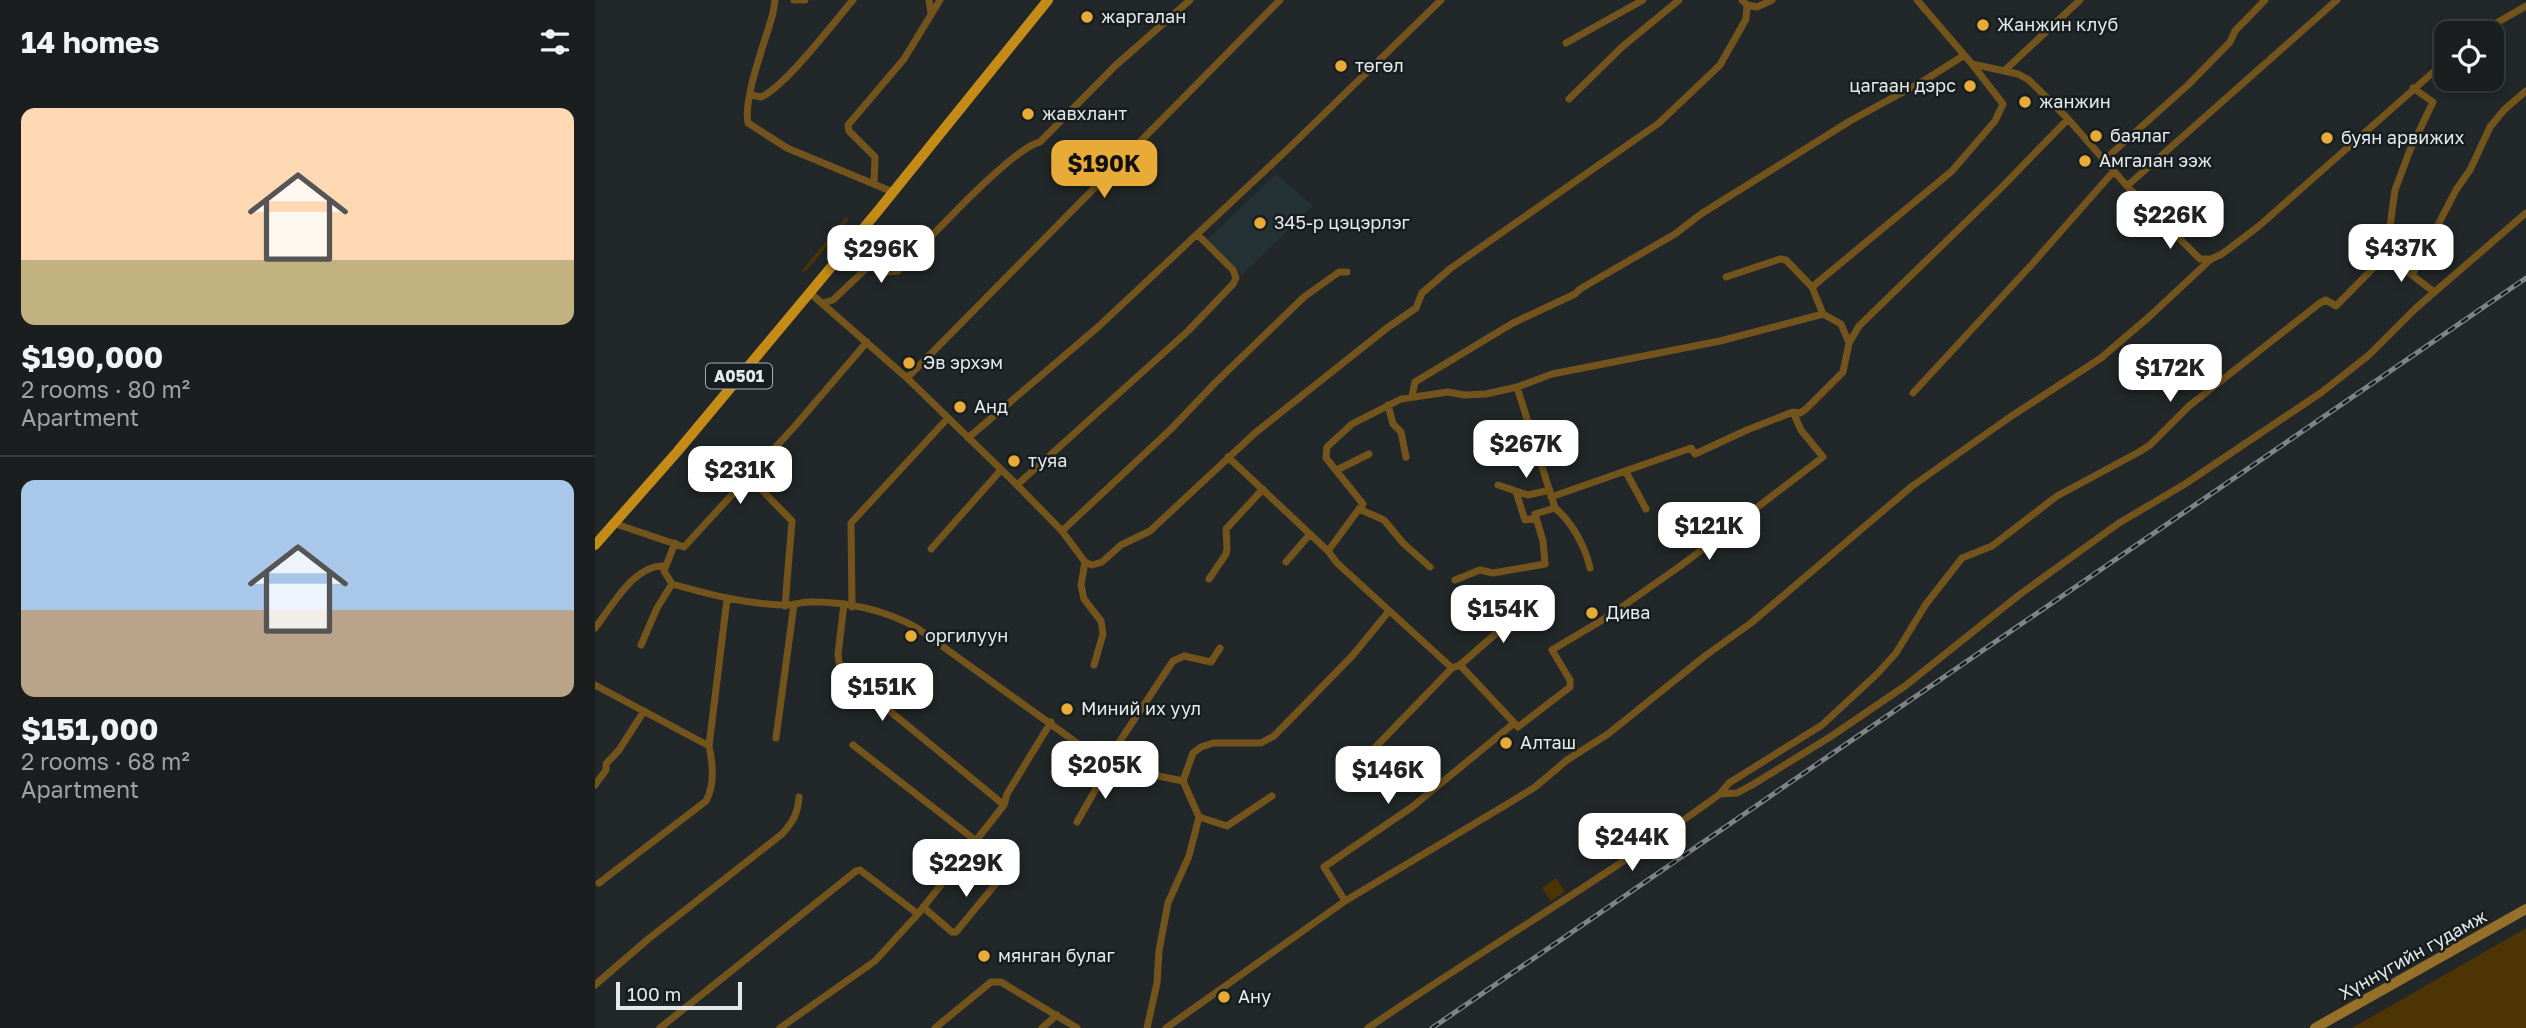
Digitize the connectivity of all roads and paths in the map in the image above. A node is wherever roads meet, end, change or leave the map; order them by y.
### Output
1 (775, 0) edge
2 (794, 0) edge
3 (805, 0) edge
4 (853, 0) edge
5 (929, 0) edge
6 (940, 0) edge
7 (1048, 0) edge
8 (1190, 0) edge
9 (1280, 0) edge
10 (1441, 0) edge
11 (1643, 0) edge
12 (1679, 0) edge
13 (1772, 0) edge
14 (1917, 0) edge
15 (2080, 0) edge
16 (2265, 0) edge
17 (2337, 0) edge
18 (1745, 2) edge
19 (2526, 6) edge
20 (931, 14) junction
21 (2500, 21) edge
22 (1566, 43) dead end
23 (1963, 55) junction
24 (1972, 64) junction
25 (2004, 71) junction
26 (2434, 71) edge
27 (2413, 88) junction
28 (2526, 91) edge
29 (751, 95) junction
30 (1569, 99) dead end
31 (2068, 119) junction
32 (2103, 161) junction
33 (2113, 172) junction
34 (874, 182) junction
35 (2127, 186) junction
36 (893, 192) junction
37 (2526, 213) edge
38 (1197, 234) junction
39 (2386, 255) junction
40 (2211, 258) junction
41 (1347, 272) dead end
42 (2412, 275) junction
43 (1727, 277) dead end
44 (1812, 288) junction
45 (809, 292) junction
46 (2434, 292) junction
47 (823, 303) junction
48 (1823, 314) junction
49 (867, 342) junction
50 (1849, 343) junction
51 (907, 378) junction
52 (1517, 387) junction
53 (1913, 393) dead end
54 (1412, 396) junction
55 (1388, 405) junction
56 (1793, 412) junction
57 (947, 419) junction
58 (968, 438) junction
59 (1369, 454) dead end
60 (1228, 457) junction
61 (1406, 457) dead end
62 (1336, 470) junction
63 (1000, 471) junction
64 (1626, 472) junction
65 (748, 477) junction
66 (1017, 485) junction
67 (1498, 485) dead end
68 (1263, 489) junction
69 (1516, 492) junction
70 (1551, 494) junction
71 (1555, 508) junction
72 (1359, 509) junction
73 (1646, 509) dead end
74 (1536, 518) junction
75 (613, 523) junction
76 (1062, 531) junction
77 (1310, 534) junction
78 (675, 542) junction
79 (595, 545) edge
80 (931, 549) dead end
81 (1328, 551) junction
82 (1085, 562) junction
83 (1286, 562) dead end
84 (664, 566) junction
85 (1430, 567) dead end
86 (1590, 568) dead end
87 (1209, 579) dead end
88 (1455, 580) dead end
89 (672, 584) junction
90 (727, 599) junction
91 (794, 604) junction
92 (785, 606) junction
93 (848, 606) junction
94 (1389, 611) junction
95 (1493, 613) dead end
96 (595, 628) edge
97 (641, 645) dead end
98 (1220, 648) dead end
99 (1094, 665) dead end
100 (1460, 665) junction
101 (1452, 668) junction
102 (595, 685) edge
103 (644, 711) junction
104 (1051, 722) junction
105 (1513, 724) junction
106 (776, 738) dead end
107 (853, 745) dead end
108 (709, 747) junction
109 (1365, 758) dead end
110 (1109, 766) junction
111 (1183, 781) junction
112 (595, 785) edge
113 (1720, 794) junction
114 (1272, 796) dead end
115 (799, 797) dead end
116 (1004, 805) junction
117 (1199, 817) junction
118 (1076, 822) dead end
119 (975, 840) junction
120 (1008, 869) dead end
121 (599, 883) dead end
122 (1345, 901) junction
123 (2526, 909) edge
124 (920, 910) junction
125 (595, 985) edge
126 (1057, 1015) junction
127 (660, 1028) edge
128 (780, 1028) edge
129 (935, 1028) edge
130 (1042, 1028) edge
131 (1077, 1028) edge
132 (1147, 1028) edge
133 (1166, 1028) edge
134 (1368, 1028) edge
135 (2315, 1028) edge

1 - 29 street
2 - 3 street
4 - 29 street
5 - 20 street
6 - 20 street
7 - 36 highway, A0501
8 - 47 street
9 - 51 street
10 - 38 street
11 - 22 street
12 - 30 street
13 - 18 street
14 - 23 street
15 - 25 street
16 - 32 street
17 - 35 street
18 - 60 street
19 - 21 street
20 - 34 street
23 - 24 street
23 - 54 street
24 - 25 street
24 - 44 street
25 - 31 street
26 - 27 street
27 - 39 street
27 - 40 street
28 - 42 street
29 - 34 street
31 - 32 street
31 - 50 street
32 - 33 street
33 - 35 street
33 - 53 street
34 - 36 street
35 - 40 street
36 - 45 highway, A0501
37 - 46 street
38 - 58 street
38 - 66 street
39 - 42 street
39 - 113 street
40 - 122 street
41 - 76 street
42 - 46 street
43 - 44 street
44 - 48 street
45 - 47 street
45 - 75 highway, A0501
46 - 113 street
47 - 49 street
48 - 50 street
48 - 52 street
49 - 51 street
49 - 65 street
50 - 56 street
51 - 57 street
52 - 54 street
52 - 70 street
54 - 55 street
55 - 61 street
55 - 62 street
56 - 64 street
56 - 105 street
57 - 58 street
57 - 93 street
58 - 63 street
59 - 62 street
60 - 68 street
60 - 82 street
62 - 72 street
63 - 66 street
63 - 80 street
64 - 70 street
64 - 73 street
65 - 78 street
65 - 92 street
66 - 76 street
67 - 69 street
68 - 77 street
68 - 87 street
69 - 70 street
69 - 74 street
70 - 71 street
71 - 74 street
71 - 86 street
72 - 81 street
72 - 85 street
74 - 88 street
75 - 78 street
75 - 79 highway, A0501
76 - 82 street
77 - 81 street
77 - 83 street
78 - 84 street
81 - 94 street
82 - 99 street
84 - 89 street
84 - 96 street
89 - 90 street
89 - 97 street
90 - 92 street
90 - 108 street
91 - 92 street
91 - 93 street
91 - 106 street
93 - 104 street
93 - 116 street
94 - 101 street
94 - 111 street
95 - 100 street
98 - 110 street
100 - 101 street
100 - 105 street
101 - 109 street
102 - 103 street
103 - 108 street
103 - 112 street
104 - 110 street
104 - 116 street
105 - 122 street
107 - 119 street
108 - 121 street
110 - 111 street
110 - 118 street
111 - 117 street
113 - 134 street
114 - 117 street
115 - 125 street
116 - 119 street
117 - 132 street
119 - 124 street
120 - 124 street
122 - 133 street
123 - 135 main road, Хүннүгийн гудамж
124 - 127 street
124 - 128 street
126 - 129 street
126 - 130 street
126 - 131 street

